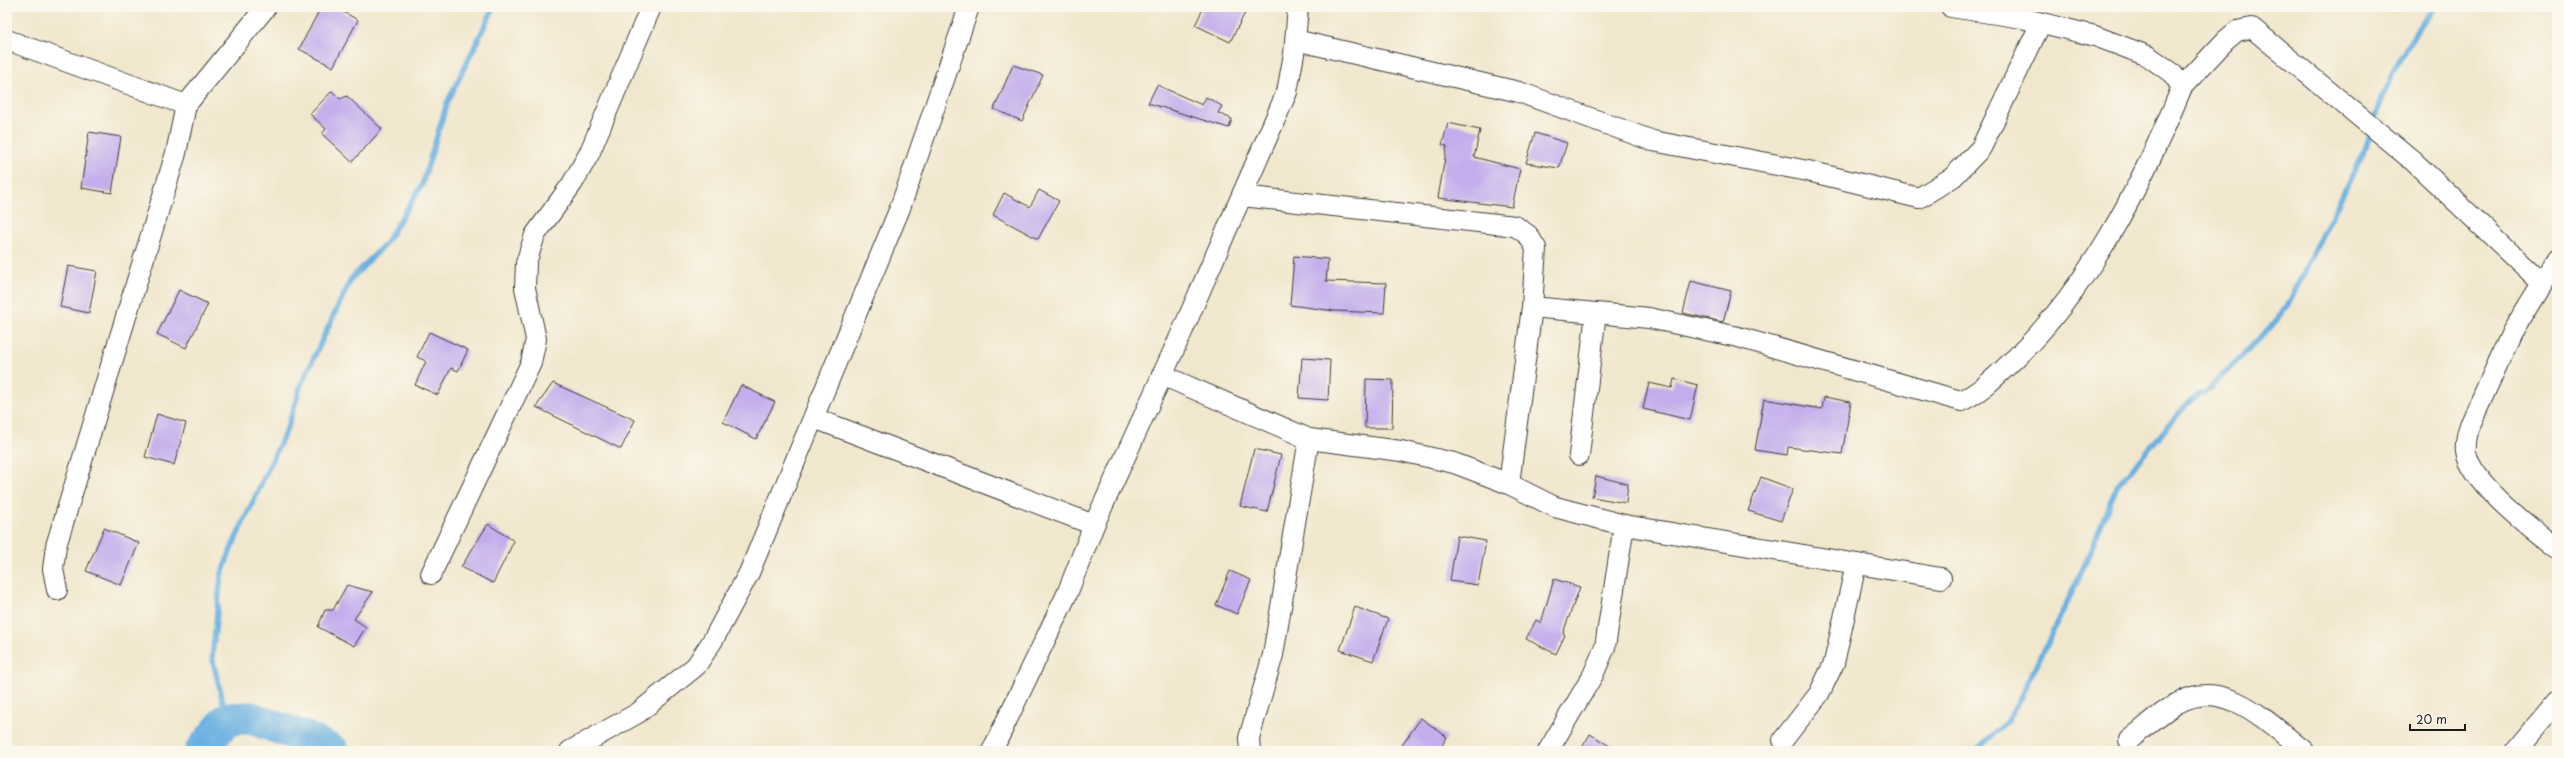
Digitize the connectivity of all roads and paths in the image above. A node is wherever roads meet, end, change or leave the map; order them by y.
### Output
1 (266, 7) edge
2 (651, 7) edge
3 (969, 7) edge
4 (1298, 7) edge
5 (1951, 7) edge
6 (2023, 13) edge
7 (2041, 23) junction
8 (7, 40) edge
9 (1295, 40) junction
10 (2182, 87) junction
11 (186, 105) junction
12 (1242, 196) junction
13 (2557, 259) edge
14 (2542, 283) junction
15 (1532, 307) junction
16 (1596, 313) junction
17 (1162, 375) junction
18 (814, 418) junction
19 (1309, 439) junction
20 (1579, 455) dead end
21 (1509, 484) junction
22 (1094, 525) junction
23 (1624, 525) junction
24 (2557, 549) edge
25 (1856, 564) junction
26 (431, 574) dead end
27 (1941, 578) dead end
28 (57, 590) dead end
29 (2557, 701) edge
30 (1783, 740) dead end
31 (2129, 740) dead end
32 (570, 751) edge
33 (992, 751) edge
34 (1250, 751) edge
35 (1548, 751) edge
36 (2304, 751) edge
37 (2515, 751) edge

1 - 11 street
2 - 26 street
3 - 18 street
4 - 9 street
5 - 6 street
6 - 7 street
7 - 9 street
7 - 10 street
8 - 11 street
9 - 12 street
10 - 14 street
10 - 16 street
11 - 28 street
12 - 15 street
12 - 17 street
13 - 14 street
14 - 24 street
15 - 16 street
15 - 21 street
16 - 20 street
17 - 19 street
17 - 22 street
18 - 22 street
18 - 32 street
19 - 21 street
19 - 34 street
21 - 23 street
22 - 33 street
23 - 25 street
23 - 35 street
25 - 27 street
25 - 30 street
29 - 37 street
31 - 36 street

